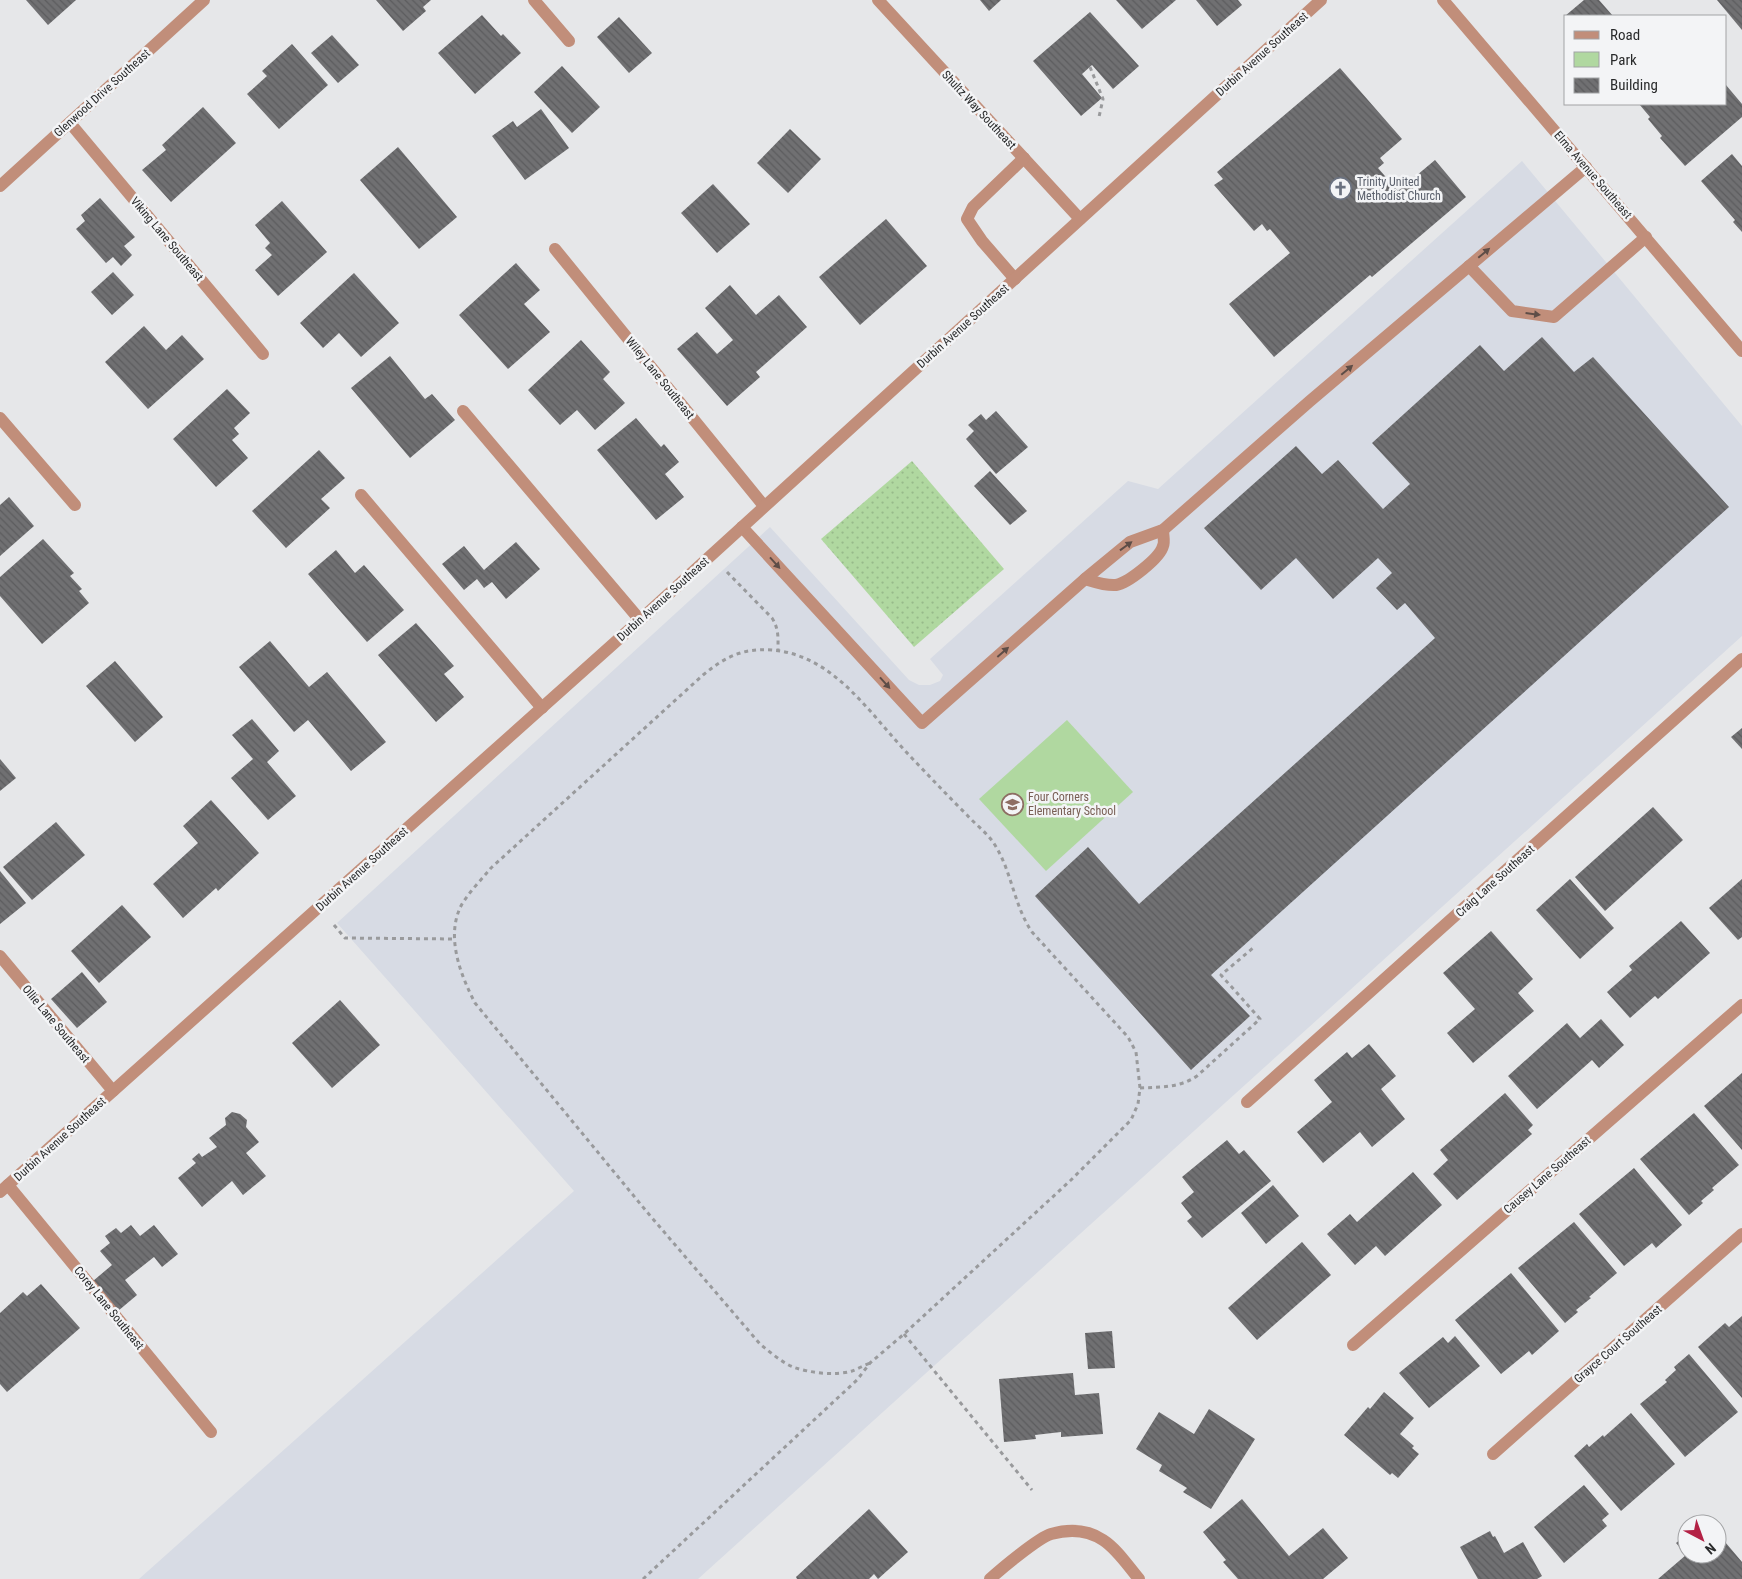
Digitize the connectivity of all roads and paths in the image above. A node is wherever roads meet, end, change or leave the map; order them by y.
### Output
1 (204, 0) edge
2 (534, 0) edge
3 (878, 0) edge
4 (1321, 0) edge
5 (1443, 0) edge
6 (569, 41) dead end
7 (1090, 67) dead end
8 (1100, 117) dead end
9 (70, 123) junction
10 (1024, 158) junction
11 (1586, 167) junction
12 (0, 186) edge
13 (1080, 219) junction
14 (1646, 237) junction
15 (555, 249) dead end
16 (1469, 266) junction
17 (1014, 279) junction
18 (1742, 350) edge
19 (263, 354) dead end
20 (463, 411) dead end
21 (0, 418) edge
22 (361, 495) dead end
23 (75, 505) dead end
24 (764, 506) junction
25 (742, 527) junction
26 (1163, 530) junction
27 (710, 556) junction
28 (1085, 579) junction
29 (640, 620) junction
30 (778, 651) junction
31 (1742, 659) edge
32 (542, 708) junction
33 (318, 909) junction
34 (455, 940) junction
35 (1253, 948) dead end
36 (0, 956) edge
37 (1742, 1005) edge
38 (1140, 1088) junction
39 (113, 1091) junction
40 (1247, 1102) dead end
41 (4, 1188) edge
42 (1742, 1234) edge
43 (904, 1334) junction
44 (1353, 1345) dead end
45 (870, 1363) junction
46 (211, 1432) dead end
47 (1493, 1454) dead end
48 (1032, 1490) dead end
49 (643, 1579) edge
50 (990, 1579) edge
51 (1139, 1579) edge

1 - 9 street, Glenwood Drive Southeast
2 - 6 street
3 - 10 street, Shultz Way Southeast
4 - 13 street, Durbin Avenue Southeast
5 - 11 street, Elma Avenue Southeast
7 - 8 path
9 - 12 street, Glenwood Drive Southeast
9 - 19 street, Viking Lane Southeast
10 - 13 street, Shultz Way Southeast
10 - 17 street
11 - 14 street, Elma Avenue Southeast
16 -> 11 street
13 - 17 street, Durbin Avenue Southeast
16 -> 14 street
14 - 18 street, Elma Avenue Southeast
15 - 24 street, Wiley Lane Southeast
26 -> 16 street
17 - 24 street, Durbin Avenue Southeast
20 - 29 street
21 - 23 street
22 - 32 street
24 - 25 street, Durbin Avenue Southeast
25 - 27 street, Durbin Avenue Southeast
25 -> 28 street
28 -> 26 street
26 - 28 street
27 - 29 street, Durbin Avenue Southeast
27 - 30 path
29 - 32 street, Durbin Avenue Southeast
30 - 34 path
30 - 38 path
31 - 40 street, Craig Lane Southeast
32 - 33 street, Durbin Avenue Southeast
33 - 34 path
33 - 39 street, Durbin Avenue Southeast
34 - 45 path
35 - 38 path
36 - 39 street, Ollie Lane Southeast
37 - 44 street, Causey Lane Southeast
38 - 43 path
39 - 41 street, Durbin Avenue Southeast
41 - 46 street, Corey Lane Southeast
42 - 47 street, Grayce Court Southeast
43 - 45 path
43 - 48 path
45 - 49 path
50 - 51 street

